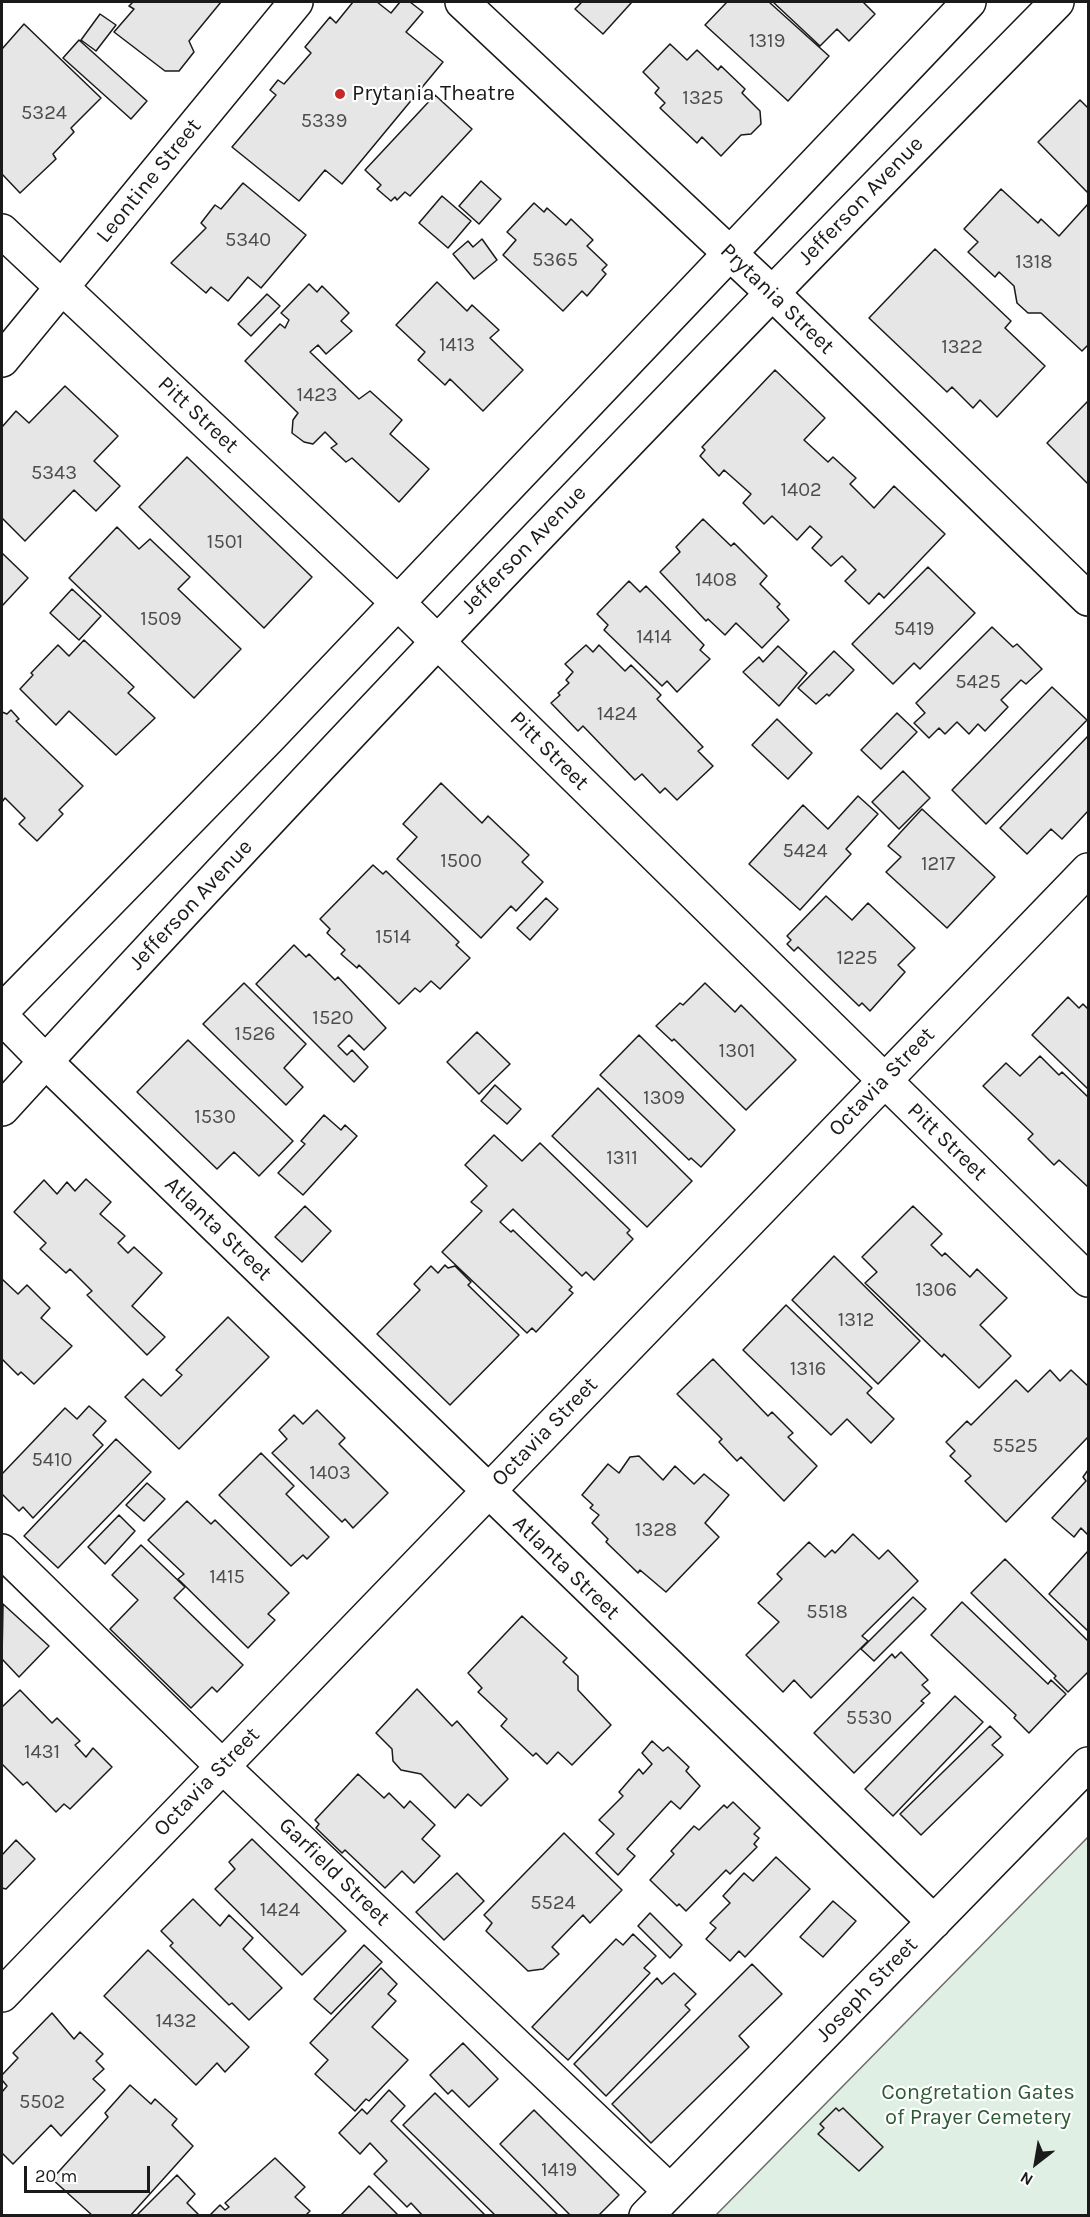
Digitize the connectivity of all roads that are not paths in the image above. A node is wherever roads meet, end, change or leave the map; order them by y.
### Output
1 (296, 2) edge
2 (462, 2) edge
3 (969, 2) edge
4 (1057, 2) edge
5 (2, 231) edge
6 (729, 253) junction
7 (61, 288) junction
8 (771, 292) junction
9 (2, 360) edge
10 (1089, 599) edge
11 (397, 602) junction
12 (437, 641) junction
13 (1089, 870) edge
14 (2, 1011) edge
15 (2, 1017) edge
16 (45, 1061) junction
17 (883, 1081) junction
18 (2, 1109) edge
19 (1089, 1280) edge
20 (487, 1492) junction
21 (2, 1551) edge
22 (1089, 1764) edge
23 (222, 1766) junction
24 (934, 1922) junction
25 (2, 1995) edge
26 (670, 2191) junction
27 (646, 2216) edge

1 - 7 street, Leontine Street
2 - 6 street, Prytania Street
3 - 6 street
4 - 8 street, Jefferson Avenue
5 - 7 street, Pitt Street
6 - 8 street, Prytania Street
6 - 11 street
7 - 9 street, Leontine Street
7 - 11 street, Pitt Street
8 - 10 street, Prytania Street
8 - 12 street, Jefferson Avenue
11 - 12 street, Pitt Street
11 - 14 street
12 - 16 street, Jefferson Avenue
12 - 17 street, Pitt Street
13 - 17 street, Octavia Street
15 - 16 street, Atlanta Street
16 - 18 street, Jefferson Avenue
16 - 20 street, Atlanta Street
17 - 19 street, Pitt Street
17 - 20 street, Octavia Street
20 - 23 street, Octavia Street
20 - 24 street, Atlanta Street
21 - 23 street, Garfield Street
22 - 24 street, Joseph Street
23 - 25 street, Octavia Street
23 - 26 street, Garfield Street
24 - 26 street, Joseph Street
26 - 27 street, Joseph Street

